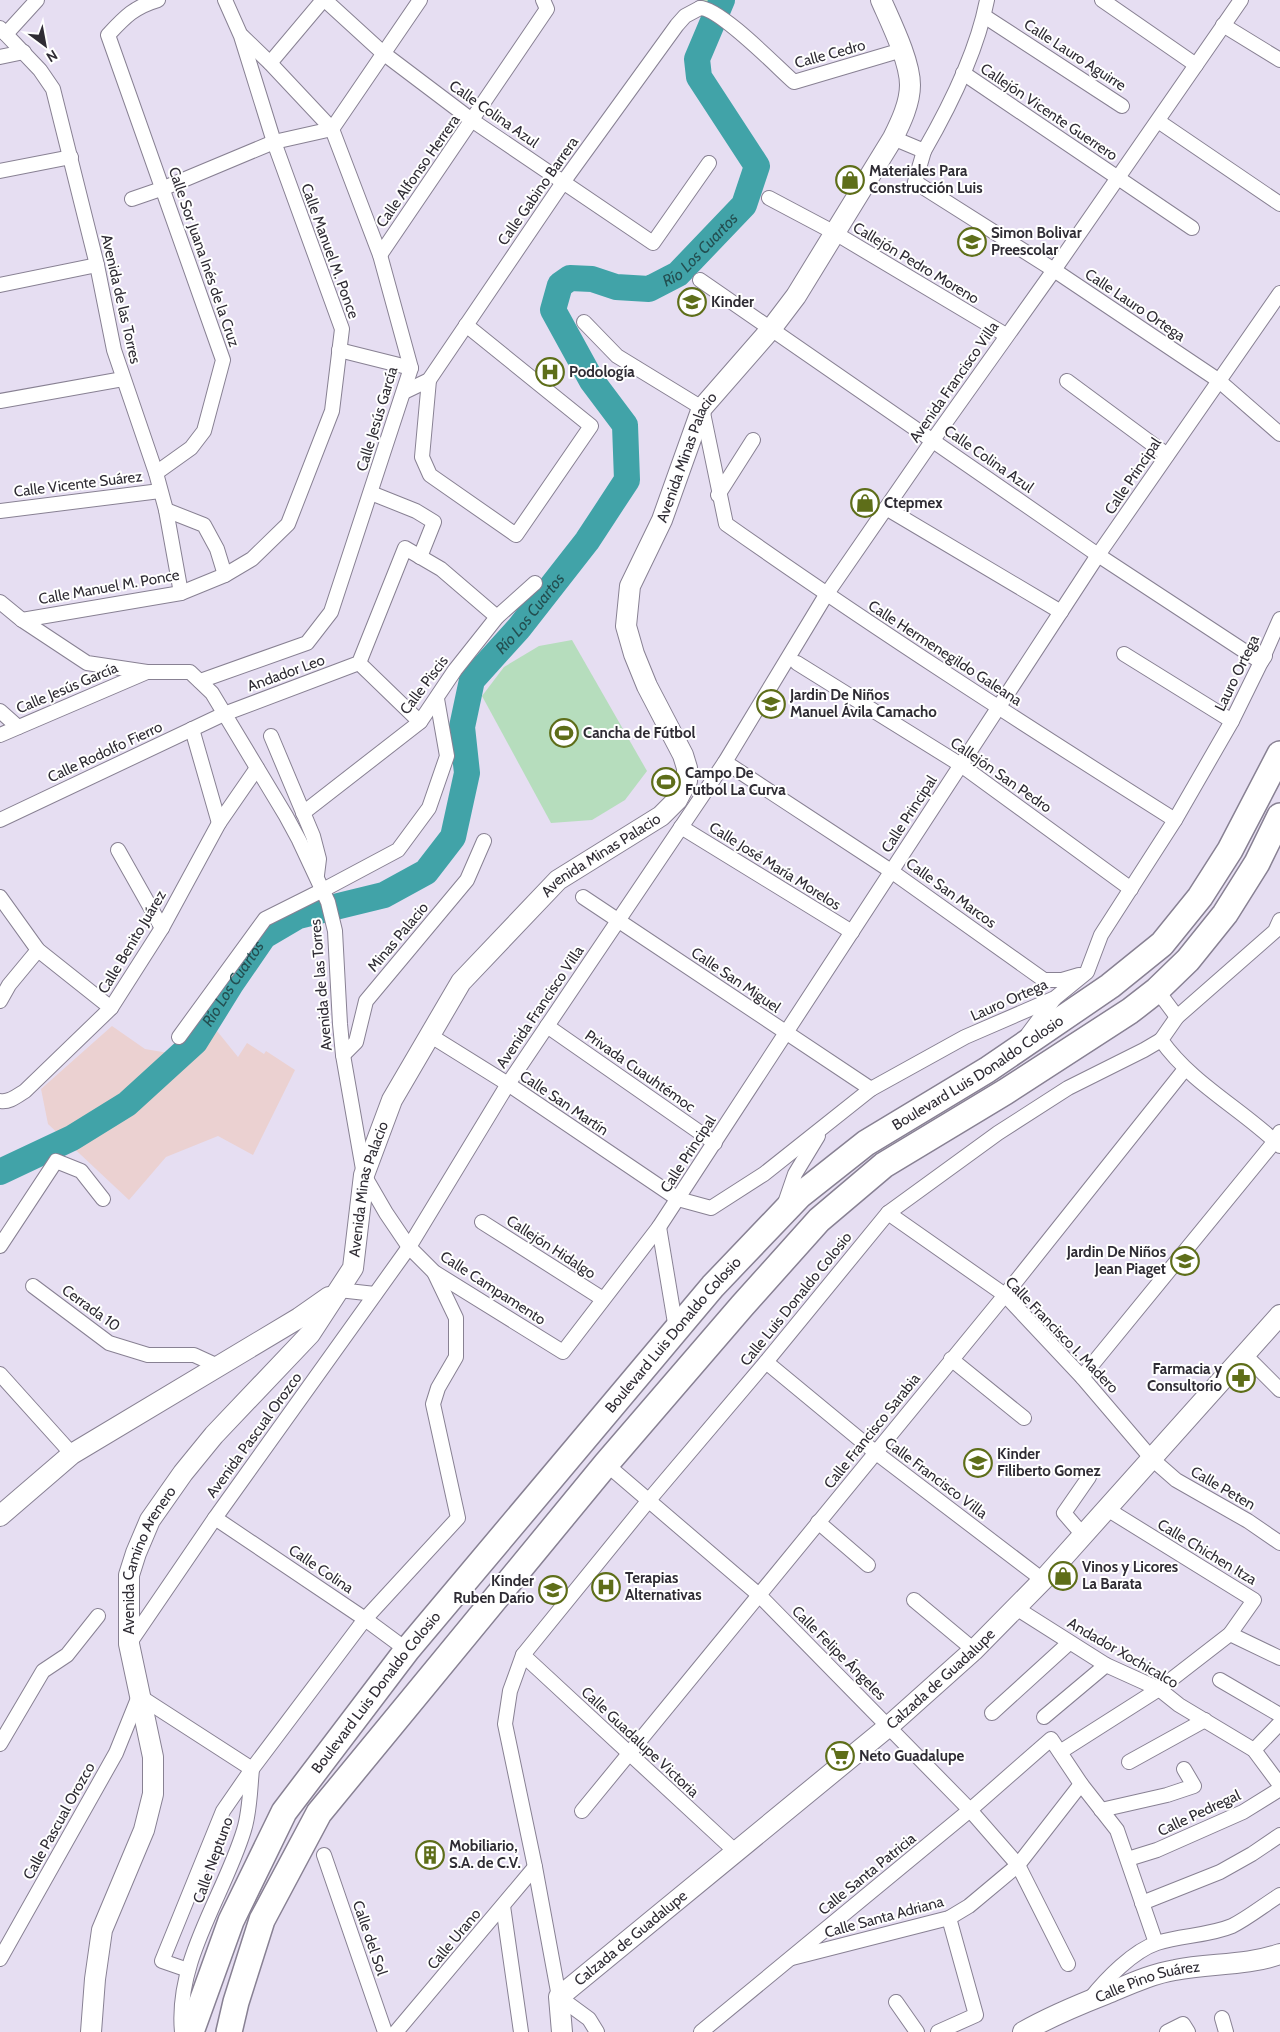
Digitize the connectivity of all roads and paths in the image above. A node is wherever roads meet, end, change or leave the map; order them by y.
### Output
1 (37, 0) edge
2 (158, 0) edge
3 (225, 0) edge
4 (420, 0) edge
5 (881, 0) edge
6 (987, 0) edge
7 (1102, 0) edge
8 (1241, 0) edge
9 (331, 2) edge
10 (544, 3) edge
11 (703, 6) edge
12 (984, 16) junction
13 (1223, 25) junction
14 (3, 31) edge
15 (241, 36) junction
16 (902, 50) junction
17 (24, 52) junction
18 (383, 53) junction
19 (0, 57) edge
20 (1280, 60) edge
21 (270, 62) junction
22 (1196, 65) junction
23 (963, 73) junction
24 (1122, 106) dead end
25 (473, 121) junction
26 (1158, 121) junction
27 (332, 129) junction
28 (893, 138) junction
29 (274, 142) junction
30 (924, 151) junction
31 (71, 157) junction
32 (709, 163) dead end
33 (0, 171) edge
34 (1117, 178) junction
35 (564, 181) junction
36 (164, 188) junction
37 (132, 198) dead end
38 (769, 198) dead end
39 (1280, 204) edge
40 (1192, 228) dead end
41 (835, 233) junction
42 (380, 255) junction
43 (97, 265) junction
44 (1054, 270) junction
45 (700, 280) dead end
46 (0, 284) edge
47 (1280, 293) edge
48 (584, 322) dead end
49 (466, 326) junction
50 (771, 328) junction
51 (1006, 335) junction
52 (339, 350) junction
53 (411, 368) junction
54 (123, 379) junction
55 (429, 380) junction
56 (1218, 380) junction
57 (1066, 381) dead end
58 (404, 392) junction
59 (0, 401) edge
60 (702, 408) junction
61 (1280, 434) edge
62 (753, 440) dead end
63 (932, 440) junction
64 (1167, 455) junction
65 (156, 473) junction
66 (160, 490) junction
67 (371, 493) junction
68 (718, 495) junction
69 (886, 508) junction
70 (166, 510) junction
71 (0, 511) edge
72 (1098, 555) junction
73 (420, 557) junction
74 (225, 575) junction
75 (535, 583) dead end
76 (181, 593) junction
77 (826, 595) junction
78 (0, 602) edge
79 (1061, 612) junction
80 (497, 617) junction
81 (1280, 619) edge
82 (22, 620) junction
83 (1280, 633) edge
84 (1124, 654) dead end
85 (1261, 662) junction
86 (359, 663) junction
87 (797, 663) dead end
88 (148, 672) junction
89 (200, 681) junction
90 (437, 699) junction
91 (998, 708) junction
92 (0, 711) edge
93 (224, 714) junction
94 (1232, 721) junction
95 (420, 722) junction
96 (18, 727) junction
97 (192, 729) junction
98 (0, 735) edge
99 (272, 736) dead end
100 (1280, 754) edge
101 (725, 762) junction
102 (961, 765) junction
103 (257, 768) junction
104 (687, 781) junction
105 (706, 790) junction
106 (303, 813) junction
107 (1280, 816) edge
108 (0, 820) edge
109 (1175, 820) junction
110 (220, 823) junction
111 (681, 827) junction
112 (484, 841) dead end
113 (118, 850) dead end
114 (891, 871) junction
115 (316, 876) junction
116 (1130, 889) junction
117 (0, 896) edge
118 (326, 896) junction
119 (583, 897) dead end
120 (618, 920) junction
121 (1280, 920) edge
122 (162, 928) junction
123 (852, 932) junction
124 (38, 950) junction
125 (1087, 972) junction
126 (5, 983) edge
127 (1156, 990) junction
128 (1054, 998) junction
129 (0, 1001) edge
130 (111, 1008) junction
131 (1177, 1017) junction
132 (547, 1026) junction
133 (786, 1033) junction
134 (431, 1036) junction
135 (180, 1037) dead end
136 (1160, 1040) junction
137 (1017, 1049) junction
138 (343, 1055) junction
139 (1185, 1069) junction
140 (508, 1084) junction
141 (871, 1089) junction
142 (0, 1101) edge
143 (824, 1126) junction
144 (1278, 1140) edge
145 (715, 1142) junction
146 (364, 1175) junction
147 (102, 1198) dead end
148 (678, 1199) junction
149 (888, 1213) junction
150 (781, 1215) junction
151 (482, 1222) dead end
152 (659, 1227) junction
153 (0, 1246) edge
154 (409, 1247) junction
155 (434, 1272) junction
156 (33, 1286) dead end
157 (339, 1290) junction
158 (375, 1294) junction
159 (1005, 1294) junction
160 (603, 1299) junction
161 (1280, 1315) edge
162 (676, 1329) junction
163 (563, 1352) joint
164 (1245, 1355) junction
165 (951, 1359) junction
166 (766, 1362) junction
167 (218, 1366) junction
168 (0, 1374) edge
169 (1082, 1376) junction
170 (1280, 1390) edge
171 (1024, 1418) dead end
172 (875, 1452) junction
173 (72, 1454) junction
174 (1152, 1459) junction
175 (606, 1464) junction
176 (1089, 1477) dead end
177 (649, 1500) junction
178 (1106, 1509) junction
179 (0, 1516) edge
180 (215, 1518) junction
181 (818, 1522) junction
182 (1083, 1535) junction
183 (1280, 1543) edge
184 (868, 1565) dead end
185 (1042, 1580) junction
186 (758, 1595) junction
187 (914, 1600) dead end
188 (1016, 1608) junction
189 (98, 1616) dead end
190 (365, 1618) junction
191 (1230, 1634) junction
192 (1069, 1643) junction
193 (129, 1644) junction
194 (407, 1650) junction
195 (974, 1650) junction
196 (522, 1655) junction
197 (1280, 1658) edge
198 (1106, 1664) junction
199 (1220, 1680) dead end
200 (1159, 1689) junction
201 (139, 1696) junction
202 (992, 1713) dead end
203 (1280, 1715) edge
204 (1044, 1717) dead end
205 (1205, 1720) junction
206 (1280, 1723) edge
207 (889, 1726) junction
208 (0, 1744) edge
209 (1254, 1750) junction
210 (1060, 1752) junction
211 (630, 1754) junction
212 (1129, 1762) dead end
213 (252, 1769) junction
214 (1184, 1770) dead end
215 (1081, 1784) junction
216 (1280, 1787) edge
217 (970, 1810) junction
218 (1101, 1810) junction
219 (582, 1811) dead end
220 (1280, 1835) edge
221 (736, 1852) junction
222 (324, 1854) dead end
223 (1128, 1859) junction
224 (1018, 1865) junction
225 (536, 1867) junction
226 (1280, 1895) edge
227 (1142, 1903) junction
228 (503, 1906) junction
229 (949, 1918) junction
230 (1156, 1943) junction
231 (1279, 1957) edge
232 (0, 1959) edge
233 (789, 1959) junction
234 (1068, 1964) dead end
235 (188, 1970) junction
236 (559, 1997) junction
237 (1089, 2001) junction
238 (896, 2002) dead end
239 (1222, 2018) dead end
240 (1185, 2028) edge
241 (91, 2032) edge
242 (182, 2032) edge
243 (191, 2032) edge
244 (229, 2032) edge
245 (385, 2032) edge
246 (396, 2032) edge
247 (521, 2032) edge
248 (562, 2032) edge
249 (597, 2032) edge
250 (701, 2032) edge
251 (917, 2032) edge
252 (938, 2032) edge
253 (1023, 2032) edge
254 (1168, 2032) edge
255 (1226, 2032) edge

1 - 14 street
2 - 36 street, Calle Sor Juana Inés de la Cruz
3 - 15 street, Calle Manuel M. Ponce
4 - 18 street
5 - 16 main road, Avenida Minas Palacio
6 - 12 street
7 - 22 street
8 - 13 street, Avenida Francisco Villa
9 - 18 street, Calle Colina Azul
9 - 21 street
10 - 25 street, Calle Alfonso Herrera
11 - 16 street, Calle Cedro
11 - 35 street, Calle Gabino Barrera
12 - 23 street
12 - 24 street, Calle Lauro Aguirre
13 - 20 street
13 - 22 street, Avenida Francisco Villa
14 - 17 street, Avenida de las Torres
15 - 21 street, Calle Jesús García
15 - 29 street, Calle Manuel M. Ponce
16 - 28 main road, Avenida Minas Palacio
17 - 19 street
17 - 31 street, Avenida de las Torres
18 - 25 street, Calle Colina Azul
18 - 27 street
21 - 27 street, Calle Jesús García
22 - 26 street, Avenida Francisco Villa
23 - 30 street
23 - 34 street, Callejón Vicente Guerrero
25 - 35 street, Calle Colina Azul
25 - 42 street, Calle Alfonso Herrera
26 - 34 street, Avenida Francisco Villa
26 - 39 street
27 - 29 street
27 - 42 street, Calle Jesús García
28 - 30 street
28 - 41 main road, Avenida Minas Palacio
29 - 36 street
29 - 52 street, Calle Manuel M. Ponce
30 - 44 street, Calle Lauro Ortega
31 - 33 street
31 - 43 street, Avenida de las Torres
32 - 35 street, Calle Colina Azul
34 - 40 street, Callejón Vicente Guerrero
34 - 44 street, Avenida Francisco Villa
35 - 49 street, Calle Gabino Barrera
36 - 37 street
36 - 65 street, Calle Sor Juana Inés de la Cruz
38 - 41 street, Callejón Pedro Moreno
41 - 50 main road, Avenida Minas Palacio
41 - 51 street, Callejón Pedro Moreno
42 - 53 street, Calle Jesús García
43 - 46 street
43 - 54 street, Avenida de las Torres
44 - 51 street, Avenida Francisco Villa
44 - 56 street, Calle Lauro Ortega
45 - 50 street, Calle Colina Azul
47 - 56 street, Calle Principal
48 - 60 street
49 - 55 street, Calle Gabino Barrera
49 - 55 street
50 - 60 main road, Avenida Minas Palacio
50 - 63 street, Calle Colina Azul
51 - 63 street, Avenida Francisco Villa
52 - 53 street
52 - 74 street, Calle Manuel M. Ponce
53 - 58 street, Calle Jesús García
54 - 59 street
54 - 65 street, Avenida de las Torres
55 - 58 street, Calle Gabino Barrera
56 - 61 street, Calle Lauro Ortega
56 - 64 street, Calle Principal
57 - 64 street
58 - 67 street, Calle Jesús García
60 - 68 street, Calle Hermenegildo Galeana
60 - 104 main road, Avenida Minas Palacio
62 - 68 street
63 - 69 street, Avenida Francisco Villa
63 - 72 street, Calle Colina Azul
64 - 72 street, Calle Principal
65 - 66 street, Avenida de las Torres
66 - 70 street, Avenida de las Torres
66 - 71 street, Calle Vicente Suárez
67 - 73 street
67 - 89 street, Calle Jesús García
68 - 77 street, Calle Hermenegildo Galeana
69 - 77 street, Avenida Francisco Villa
69 - 79 street
70 - 74 street
70 - 76 street, Avenida de las Torres
72 - 79 street, Calle Principal
72 - 85 street, Calle Colina Azul
73 - 80 street
73 - 86 street
74 - 76 street, Calle Manuel M. Ponce
75 - 80 street, Calle Piscis
76 - 82 street, Calle Manuel M. Ponce
77 - 91 street, Calle Hermenegildo Galeana
77 - 101 street, Avenida Francisco Villa
78 - 82 street, Calle Manuel M. Ponce
79 - 91 street, Calle Principal
80 - 90 street, Calle Piscis
81 - 85 street, Lauro Ortega
82 - 88 street, Calle Manuel M. Ponce
83 - 85 street
84 - 94 street
85 - 94 street, Lauro Ortega
86 - 93 street, Andador Leo
86 - 95 street
87 - 102 street, Callejón San Pedro
88 - 89 street, Calle Manuel M. Ponce
88 - 96 street, Calle Jesús García
89 - 93 street, Avenida de las Torres
90 - 95 street, Calle Piscis
90 - 118 street
91 - 102 street, Calle Principal
91 - 109 street, Calle Hermenegildo Galeana
92 - 96 street
93 - 97 street, Calle Rodolfo Fierro
93 - 103 street, Avenida de las Torres
94 - 109 street, Lauro Ortega
95 - 106 street, Calle Piscis
96 - 98 street, Calle Jesús García
97 - 108 street, Calle Rodolfo Fierro
97 - 110 street
99 - 106 street
100 - 137 highway, Boulevard Luis Donaldo Colosio
101 - 105 street, Avenida Francisco Villa
101 - 114 street, Calle San Marcos
102 - 114 street, Calle Principal
102 - 116 street, Callejón San Pedro
103 - 110 street, Calle Benito Juárez
103 - 115 street, Avenida de las Torres
104 - 105 street
104 - 134 main road, Avenida Minas Palacio
105 - 111 street, Avenida Francisco Villa
106 - 115 street
107 - 127 highway, Boulevard Luis Donaldo Colosio
109 - 116 street, Lauro Ortega
110 - 122 street, Calle Benito Juárez
111 - 120 street, Avenida Francisco Villa
111 - 123 street, Calle José María Morelos
112 - 138 street, Minas Palacio
113 - 122 street
114 - 123 street, Calle Principal
114 - 125 street, Calle San Marcos
115 - 118 street, Avenida de las Torres
116 - 125 street, Lauro Ortega
117 - 124 street
118 - 135 street
118 - 138 street, Avenida de las Torres
119 - 120 street, Calle San Miguel
120 - 132 street, Avenida Francisco Villa
120 - 133 street, Calle San Miguel
121 - 131 street
122 - 130 street, Calle Benito Juárez
123 - 133 street, Calle Principal
124 - 126 street
124 - 130 street
125 - 128 street, Lauro Ortega
126 - 129 street
127 - 131 street
127 - 175 highway, Boulevard Luis Donaldo Colosio
128 - 137 street
128 - 141 street, Lauro Ortega
130 - 142 street, Calle Benito Juárez
131 - 136 street
132 - 140 street, Avenida Francisco Villa
132 - 145 street, Privada Cuauhtémoc
133 - 141 street, Calle San Miguel
133 - 145 street, Calle Principal
134 - 140 street, Calle San Martín
134 - 146 main road, Avenida Minas Palacio
136 - 139 street
136 - 149 street, Calle Luis Donaldo Colosio
137 - 150 highway, Boulevard Luis Donaldo Colosio
138 - 146 street, Avenida de las Torres
139 - 144 street
139 - 159 street, Calle Francisco Sarabia
140 - 148 street, Calle San Martín
140 - 154 street, Avenida Francisco Villa
141 - 143 street, Lauro Ortega
143 - 148 street, Lauro Ortega
143 - 150 street
144 - 169 street
145 - 148 street, Calle Principal
146 - 154 street, Avenida de las Torres
146 - 157 main road, Avenida Minas Palacio
147 - 153 street
148 - 152 street, Calle Principal
149 - 159 street, Calle Francisco I. Madero
149 - 166 street, Calle Luis Donaldo Colosio
150 - 162 highway, Boulevard Luis Donaldo Colosio
151 - 160 street, Callejón Hidalgo
152 - 160 street, Calle Principal
152 - 162 street
154 - 155 street, Calle Campamento
154 - 158 street, Avenida Pascual Orozco
155 - 163 street, Calle Campamento
155 - 190 street
156 - 167 street, Cerrada 10
157 - 158 street
157 - 167 main road, Avenida Minas Palacio
157 - 193 main road, Avenida Camino Arenero
158 - 180 street, Avenida Pascual Orozco
159 - 165 street, Calle Francisco Sarabia
159 - 169 street, Calle Francisco I. Madero
160 - 163 street, Calle Principal
161 - 164 main road, Calzada de Guadalupe
162 - 194 highway, Boulevard Luis Donaldo Colosio
164 - 170 street
164 - 174 main road, Calzada de Guadalupe
165 - 171 street
165 - 172 street, Calle Francisco Sarabia
166 - 172 street, Calle Francisco Villa
166 - 177 street, Calle Luis Donaldo Colosio
167 - 173 main road, Avenida Minas Palacio
168 - 173 street
169 - 174 street, Calle Francisco I. Madero
172 - 181 street, Calle Francisco Sarabia
172 - 185 street, Calle Francisco Villa
173 - 179 main road, Avenida Minas Palacio
174 - 178 main road, Calzada de Guadalupe
174 - 183 street, Calle Peten
175 - 177 street, Calle Felipe Ángeles
175 - 244 highway, Boulevard Luis Donaldo Colosio
176 - 182 street
177 - 186 street, Calle Felipe Ángeles
177 - 196 street, Calle Luis Donaldo Colosio
178 - 182 main road, Calzada de Guadalupe
178 - 191 street, Calle Chichen Itza
180 - 190 street, Calle Colina
180 - 193 street, Avenida Pascual Orozco
181 - 184 street
181 - 186 street, Calle Francisco Sarabia
182 - 185 main road, Calzada de Guadalupe
185 - 188 main road, Calzada de Guadalupe
186 - 207 street, Calle Felipe Ángeles
186 - 211 street, Calle Francisco Sarabia
187 - 195 street
188 - 192 street, Andador Xochicalco
188 - 195 main road, Calzada de Guadalupe
189 - 208 street
190 - 194 street, Calle Colina
190 - 213 street
191 - 197 street
191 - 200 street, Calle Chichen Itza
192 - 198 street, Andador Xochicalco
192 - 202 street
193 - 201 main road, Avenida Camino Arenero
194 - 243 highway, Boulevard Luis Donaldo Colosio
195 - 207 main road, Calzada de Guadalupe
196 - 211 street, Calle Guadalupe Victoria
196 - 225 street
198 - 200 street, Andador Xochicalco
198 - 204 street
199 - 203 street
200 - 205 street, Andador Xochicalco
200 - 210 street, Calle Chichen Itza
201 - 213 street
201 - 232 street, Calle Pascual Orozco
201 - 241 main road, Avenida Camino Arenero
205 - 209 street, Andador Xochicalco
205 - 212 street
206 - 209 street
207 - 217 street, Calle Felipe Ángeles
207 - 221 main road, Calzada de Guadalupe
209 - 216 street, Andador Xochicalco
210 - 215 street
210 - 217 street, Calle Santa Patricia
211 - 219 street, Calle Francisco Sarabia
211 - 221 street, Calle Guadalupe Victoria
213 - 235 street, Calle Neptuno
213 - 235 street
214 - 218 street, Calle Pedregal
215 - 218 street
215 - 224 street, Calle Santa Adriana
216 - 223 street, Calle Pedregal
217 - 224 street, Calle Felipe Ángeles
217 - 233 street, Calle Santa Patricia
218 - 223 street
220 - 227 street
221 - 236 main road, Calzada de Guadalupe
222 - 245 street, Calle del Sol
223 - 227 street
224 - 229 street, Calle Santa Adriana
224 - 234 street, Calle Felipe Ángeles
225 - 228 street, Calle Urano
225 - 236 street
226 - 230 street
227 - 230 street
228 - 246 street, Calle Urano
228 - 247 street
229 - 233 street, Calle Santa Adriana
229 - 252 street
230 - 237 street
231 - 237 main road, Calle Pino Suárez
233 - 250 street, Calle Santa Patricia
235 - 242 street, Calle Neptuno
236 - 248 main road
236 - 249 street
237 - 253 main road, Calle Pino Suárez
238 - 251 street
239 - 255 street
240 - 254 street

